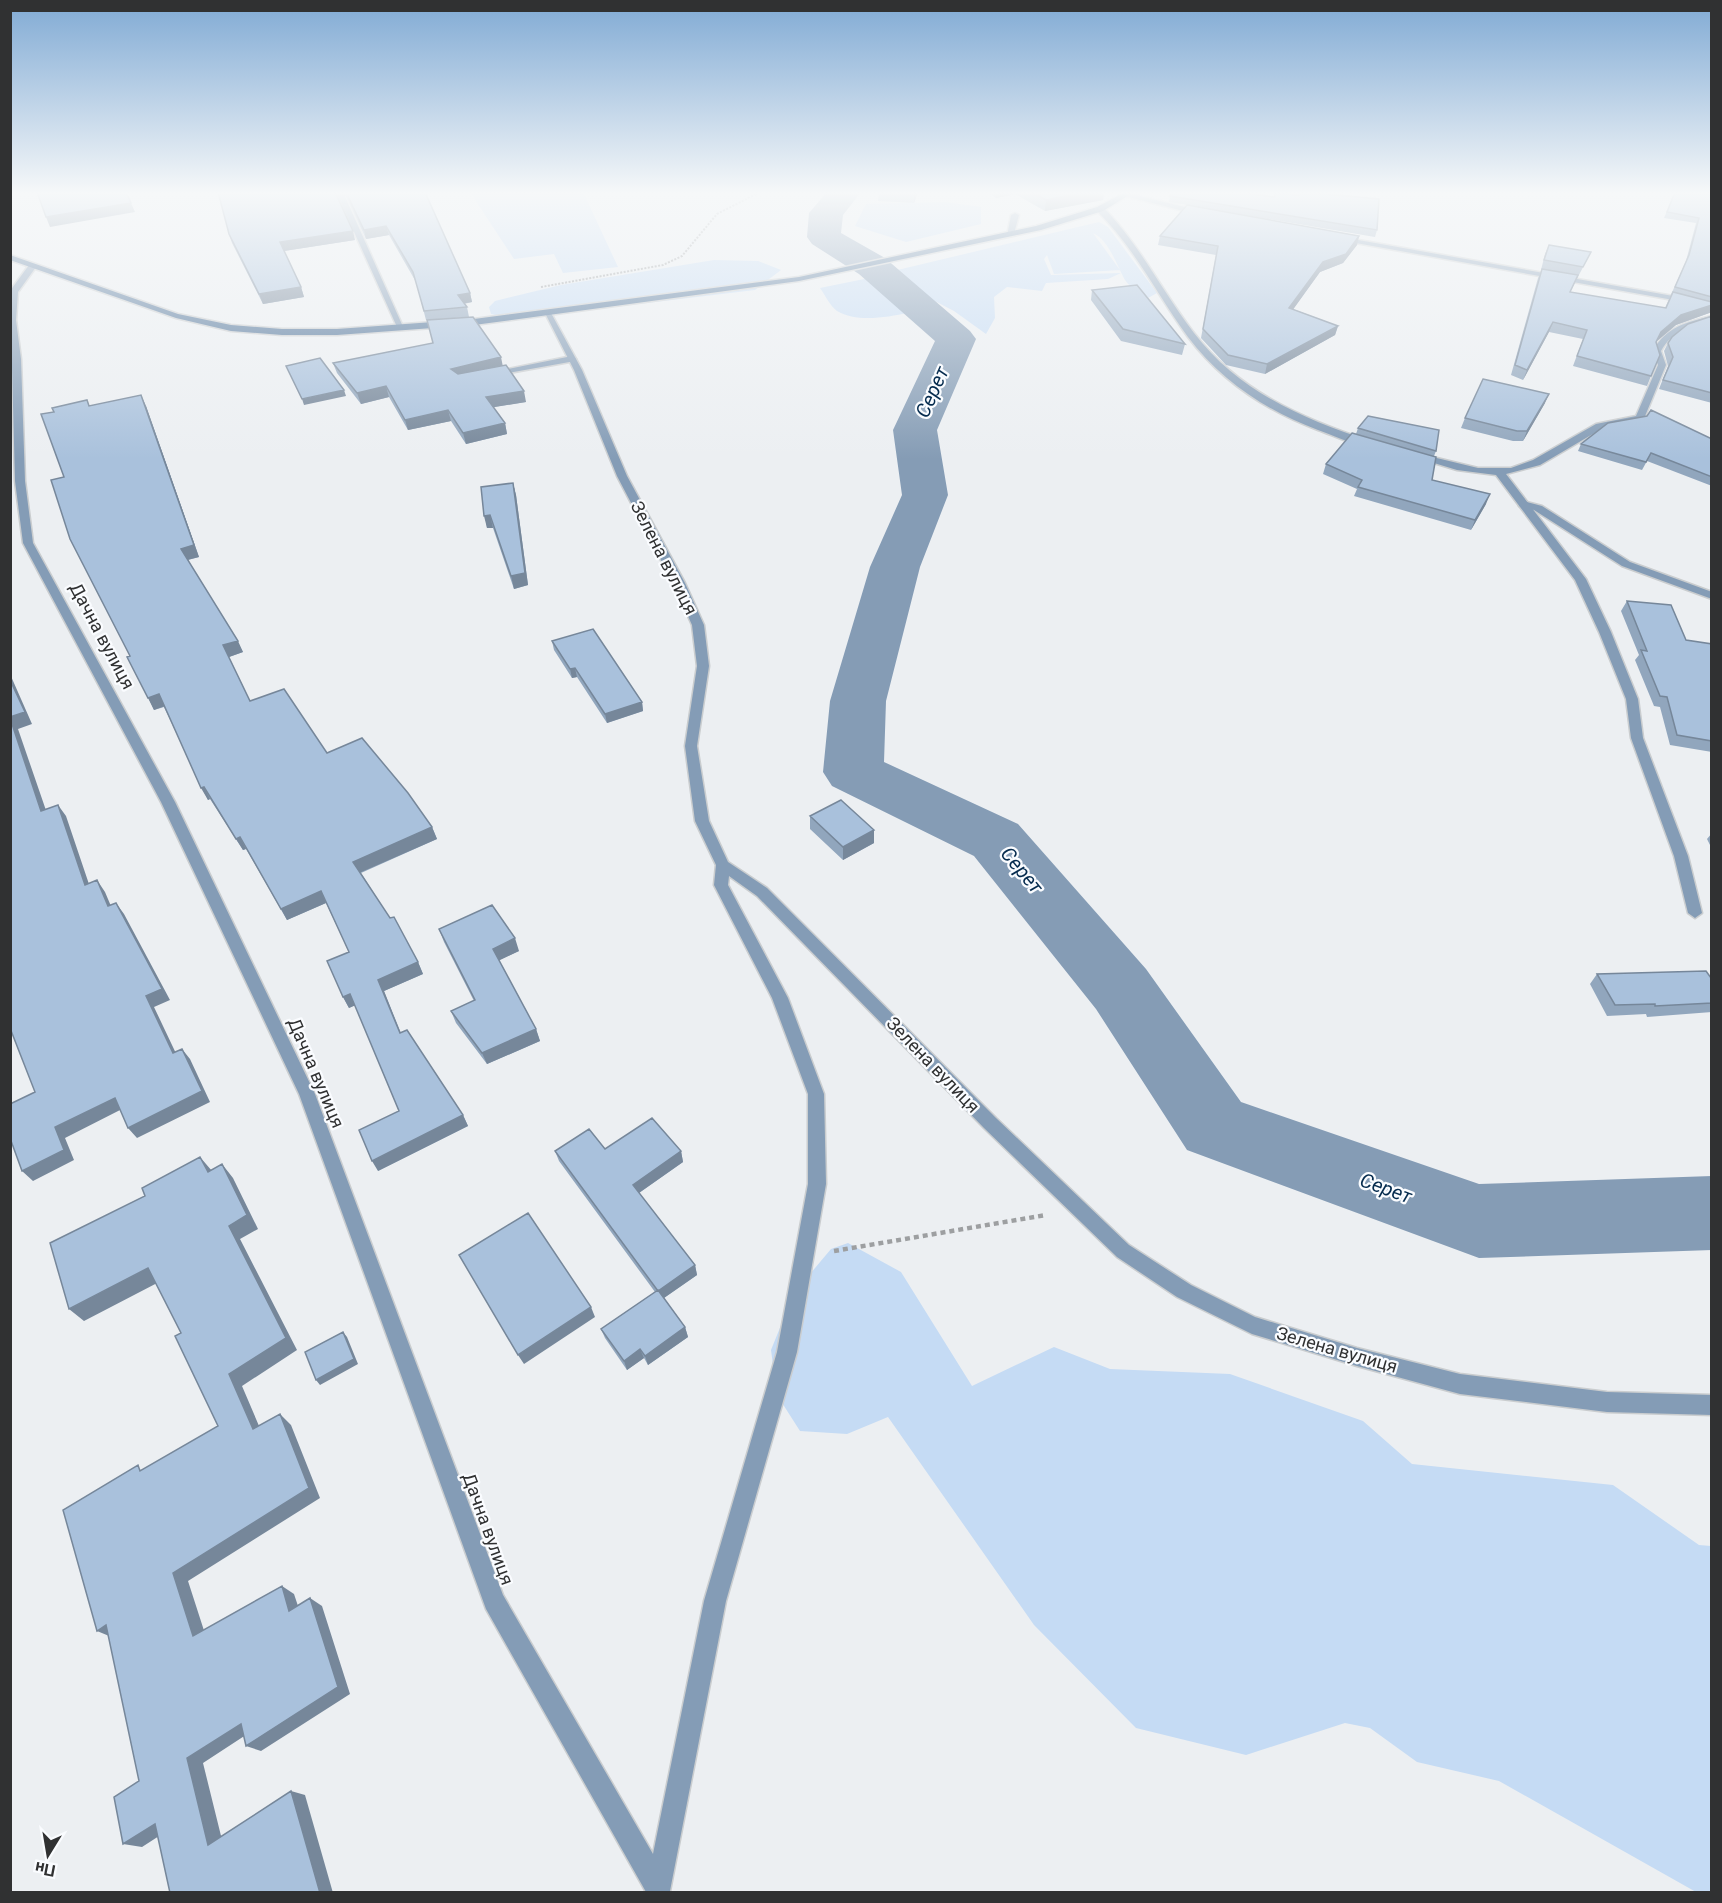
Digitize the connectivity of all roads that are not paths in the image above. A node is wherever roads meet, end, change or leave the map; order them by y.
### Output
1 (22, 281) edge
2 (73, 281) edge
3 (380, 281) edge
4 (786, 281) edge
5 (1155, 281) edge
6 (1577, 281) edge
7 (1698, 303) edge
8 (547, 313) junction
9 (1712, 318) edge
10 (401, 327) junction
11 (572, 360) junction
12 (482, 375) edge
13 (1376, 446) edge
14 (1410, 455) edge
15 (1499, 472) junction
16 (1523, 504) junction
17 (1712, 596) edge
18 (723, 865) junction
19 (1695, 913) dead end
20 (1712, 1405) edge
21 (659, 1891) edge

1 - 21 street, Дачна вулиця
2 - 10 street
3 - 10 street
4 - 8 street
5 - 13 street
6 - 7 street
8 - 10 street
8 - 11 street, Зелена вулиця
9 - 15 street
11 - 12 street
11 - 18 street, Зелена вулиця
14 - 15 street
15 - 16 street
16 - 17 street
16 - 19 street
18 - 20 street, Зелена вулиця
18 - 21 street

